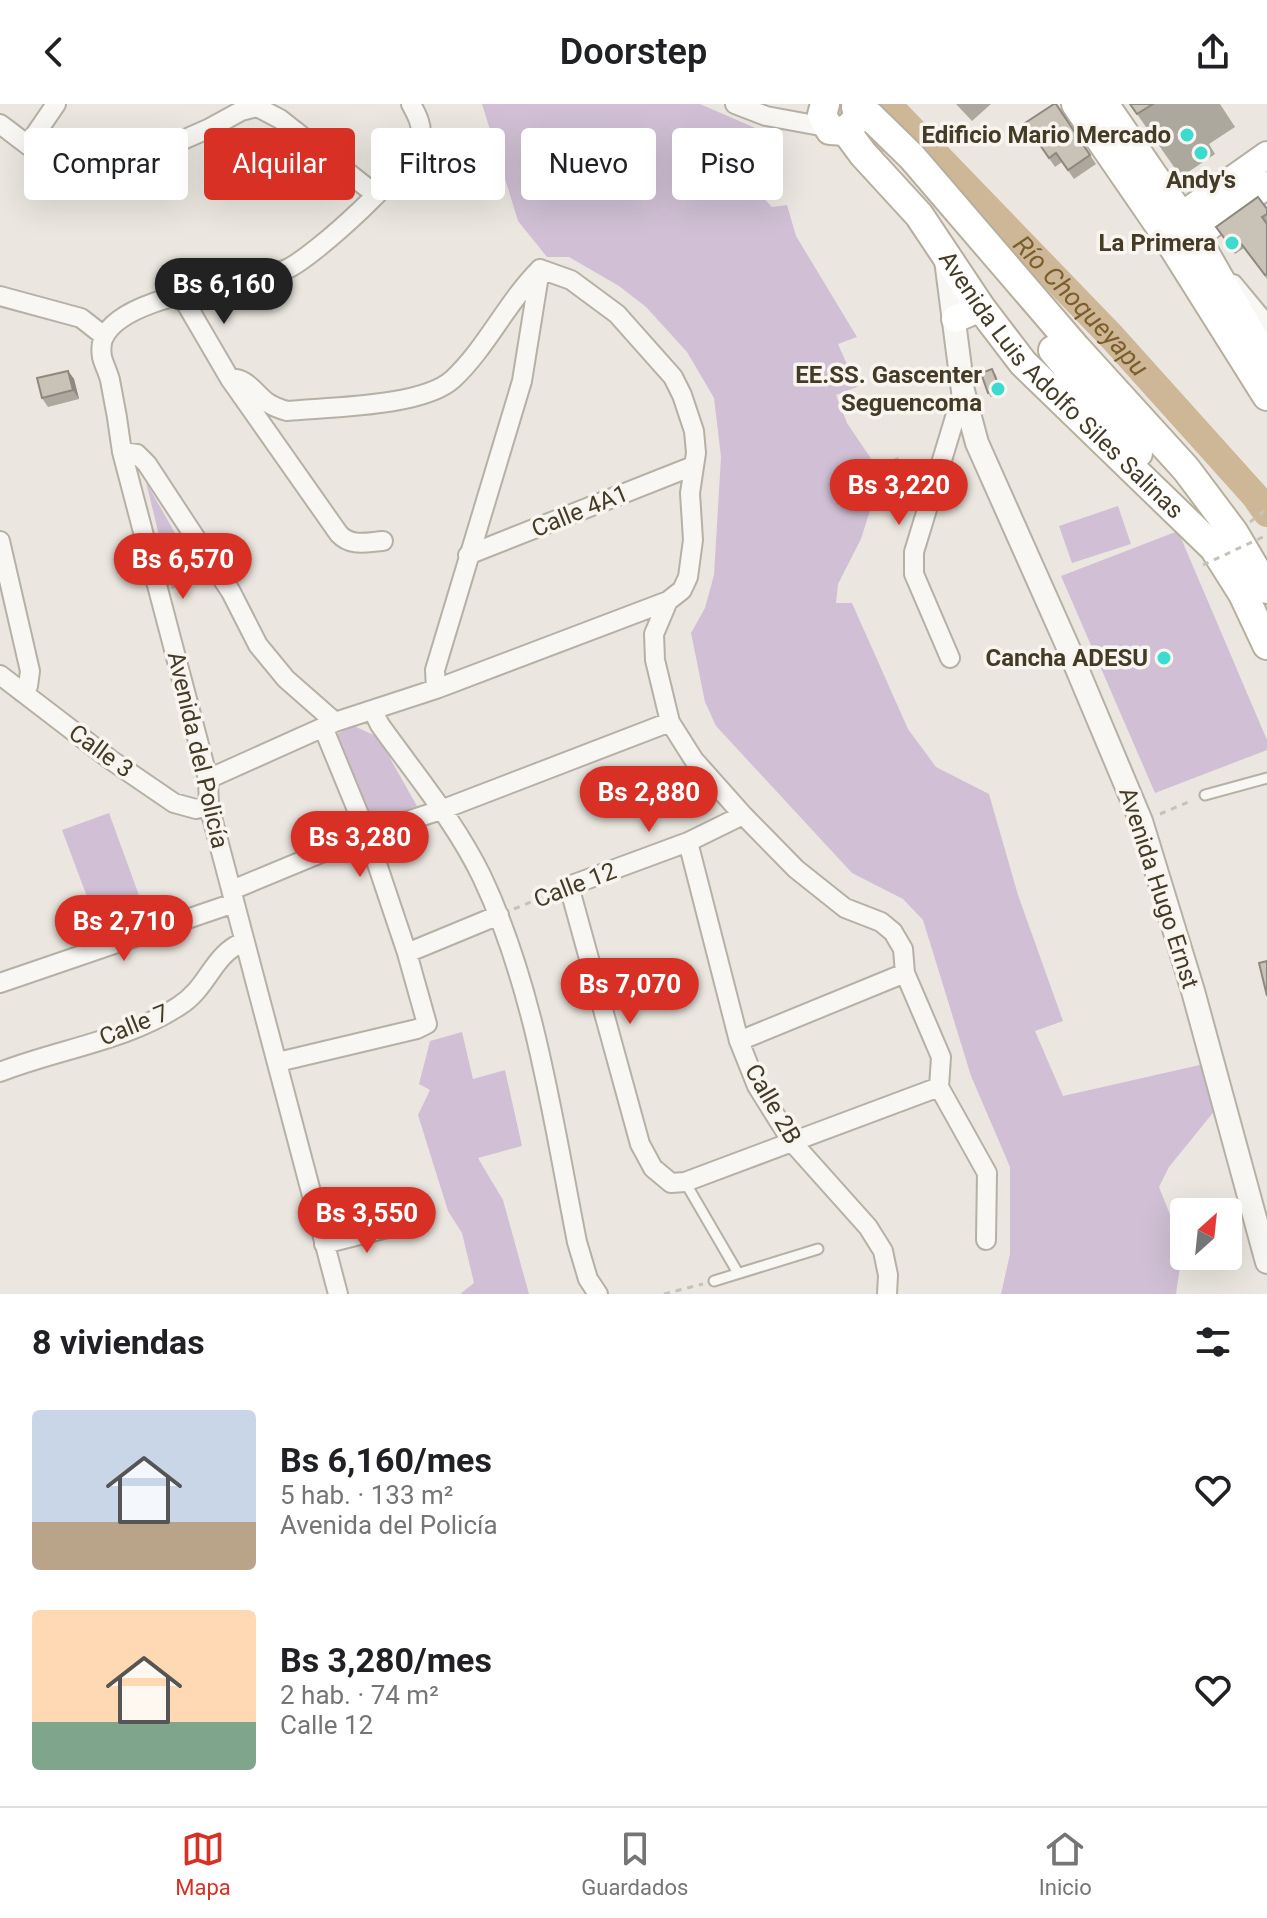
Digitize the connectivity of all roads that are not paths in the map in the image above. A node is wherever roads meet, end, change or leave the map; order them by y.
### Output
1 (56, 104) edge
2 (411, 104) edge
3 (735, 104) edge
4 (1076, 104) edge
5 (1104, 104) edge
6 (834, 113) edge
7 (0, 124) edge
8 (40, 128) edge
9 (420, 128) edge
10 (188, 138) edge
11 (24, 142) edge
12 (885, 150) tunnel mouth
13 (1267, 155) edge
14 (1267, 185) edge
15 (371, 191) edge
16 (371, 198) edge
17 (1184, 237) junction
18 (944, 251) junction
19 (540, 269) junction
20 (181, 295) junction
21 (0, 296) edge
22 (981, 308) junction
23 (955, 319) junction
24 (1036, 324) junction
25 (1267, 325) edge
26 (104, 336) junction
27 (1267, 362) edge
28 (230, 379) junction
29 (963, 391) junction
30 (1267, 396) edge
31 (122, 452) junction
32 (693, 466) junction
33 (1211, 506) junction
34 (0, 541) edge
35 (383, 541) dead end
36 (468, 555) junction
37 (1208, 556) junction
38 (1267, 589) edge
39 (668, 601) junction
40 (1267, 645) edge
41 (950, 658) dead end
42 (0, 675) edge
43 (436, 689) junction
44 (22, 692) junction
45 (373, 711) junction
46 (670, 722) junction
47 (329, 725) junction
48 (1267, 778) edge
49 (208, 779) junction
50 (1205, 795) road end
51 (209, 806) junction
52 (441, 810) junction
53 (743, 815) junction
54 (367, 834) junction
55 (688, 842) junction
56 (233, 897) junction
57 (499, 915) junction
58 (243, 942) junction
59 (407, 953) junction
60 (905, 973) junction
61 (0, 983) edge
62 (739, 1041) junction
63 (278, 1062) junction
64 (0, 1072) edge
65 (939, 1087) junction
66 (792, 1142) junction
67 (685, 1182) junction
68 (399, 1225) dead end
69 (986, 1240) dead end
70 (324, 1244) junction
71 (818, 1249) dead end
72 (1267, 1262) edge
73 (738, 1273) junction
74 (714, 1281) road end
75 (338, 1294) edge
76 (598, 1294) edge
77 (887, 1294) edge

1 - 8 street
2 - 9 street
3 - 6 street
4 - 17 main road
5 - 17 main road
6 - 18 main road, Avenida Luis Adolfo Siles Salinas
6 - 33 main road, Avenida Luis Adolfo Siles Salinas
7 - 11 street
10 - 15 street
12 - 24 main road
13 - 17 main road
14 - 17 main road
16 - 20 street
17 - 25 street
17 - 27 main road
17 - 30 main road
18 - 22 main road, Avenida Luis Adolfo Siles Salinas
18 - 23 street, Avenida Hugo Ernst
19 - 28 street
19 - 32 street
19 - 36 street
20 - 26 street
20 - 28 street
21 - 26 street
22 - 23 main road
22 - 37 main road, Avenida Luis Adolfo Siles Salinas
23 - 29 street, Avenida Hugo Ernst
24 - 33 main road
24 - 37 main road
26 - 31 street, Avenida del Policía
28 - 35 street
29 - 41 street
29 - 72 street, Avenida Hugo Ernst
31 - 47 street
31 - 49 street, Avenida del Policía
32 - 36 street, Calle 4A1
32 - 39 street
33 - 38 main road, Avenida Luis Adolfo Siles Salinas
34 - 44 street
36 - 43 street
37 - 40 main road, Avenida Luis Adolfo Siles Salinas
39 - 43 street
39 - 46 street
42 - 44 street, Calle 3
43 - 45 street
44 - 51 street, Calle 3
45 - 47 street
45 - 52 street
46 - 52 street
46 - 53 street
47 - 49 street
47 - 54 street
48 - 50 lane
49 - 51 street, Avenida del Policía
51 - 56 street, Avenida del Policía
52 - 54 street
52 - 57 street
53 - 55 street, Calle 12
53 - 60 street
54 - 56 street
54 - 59 street
55 - 62 street, Calle 2B
55 - 67 street, Calle 12
56 - 58 street, Avenida del Policía
56 - 61 street
57 - 59 street
57 - 76 street
58 - 63 street, Avenida del Policía
58 - 64 street, Calle 7
59 - 63 street
60 - 62 street
60 - 65 street
62 - 66 street, Calle 2B
63 - 70 street, Avenida del Policía
65 - 66 street
65 - 69 street
66 - 67 street
66 - 77 street, Calle 2B
67 - 73 lane
68 - 70 street
70 - 75 street, Avenida del Policía
71 - 73 lane
73 - 74 lane

